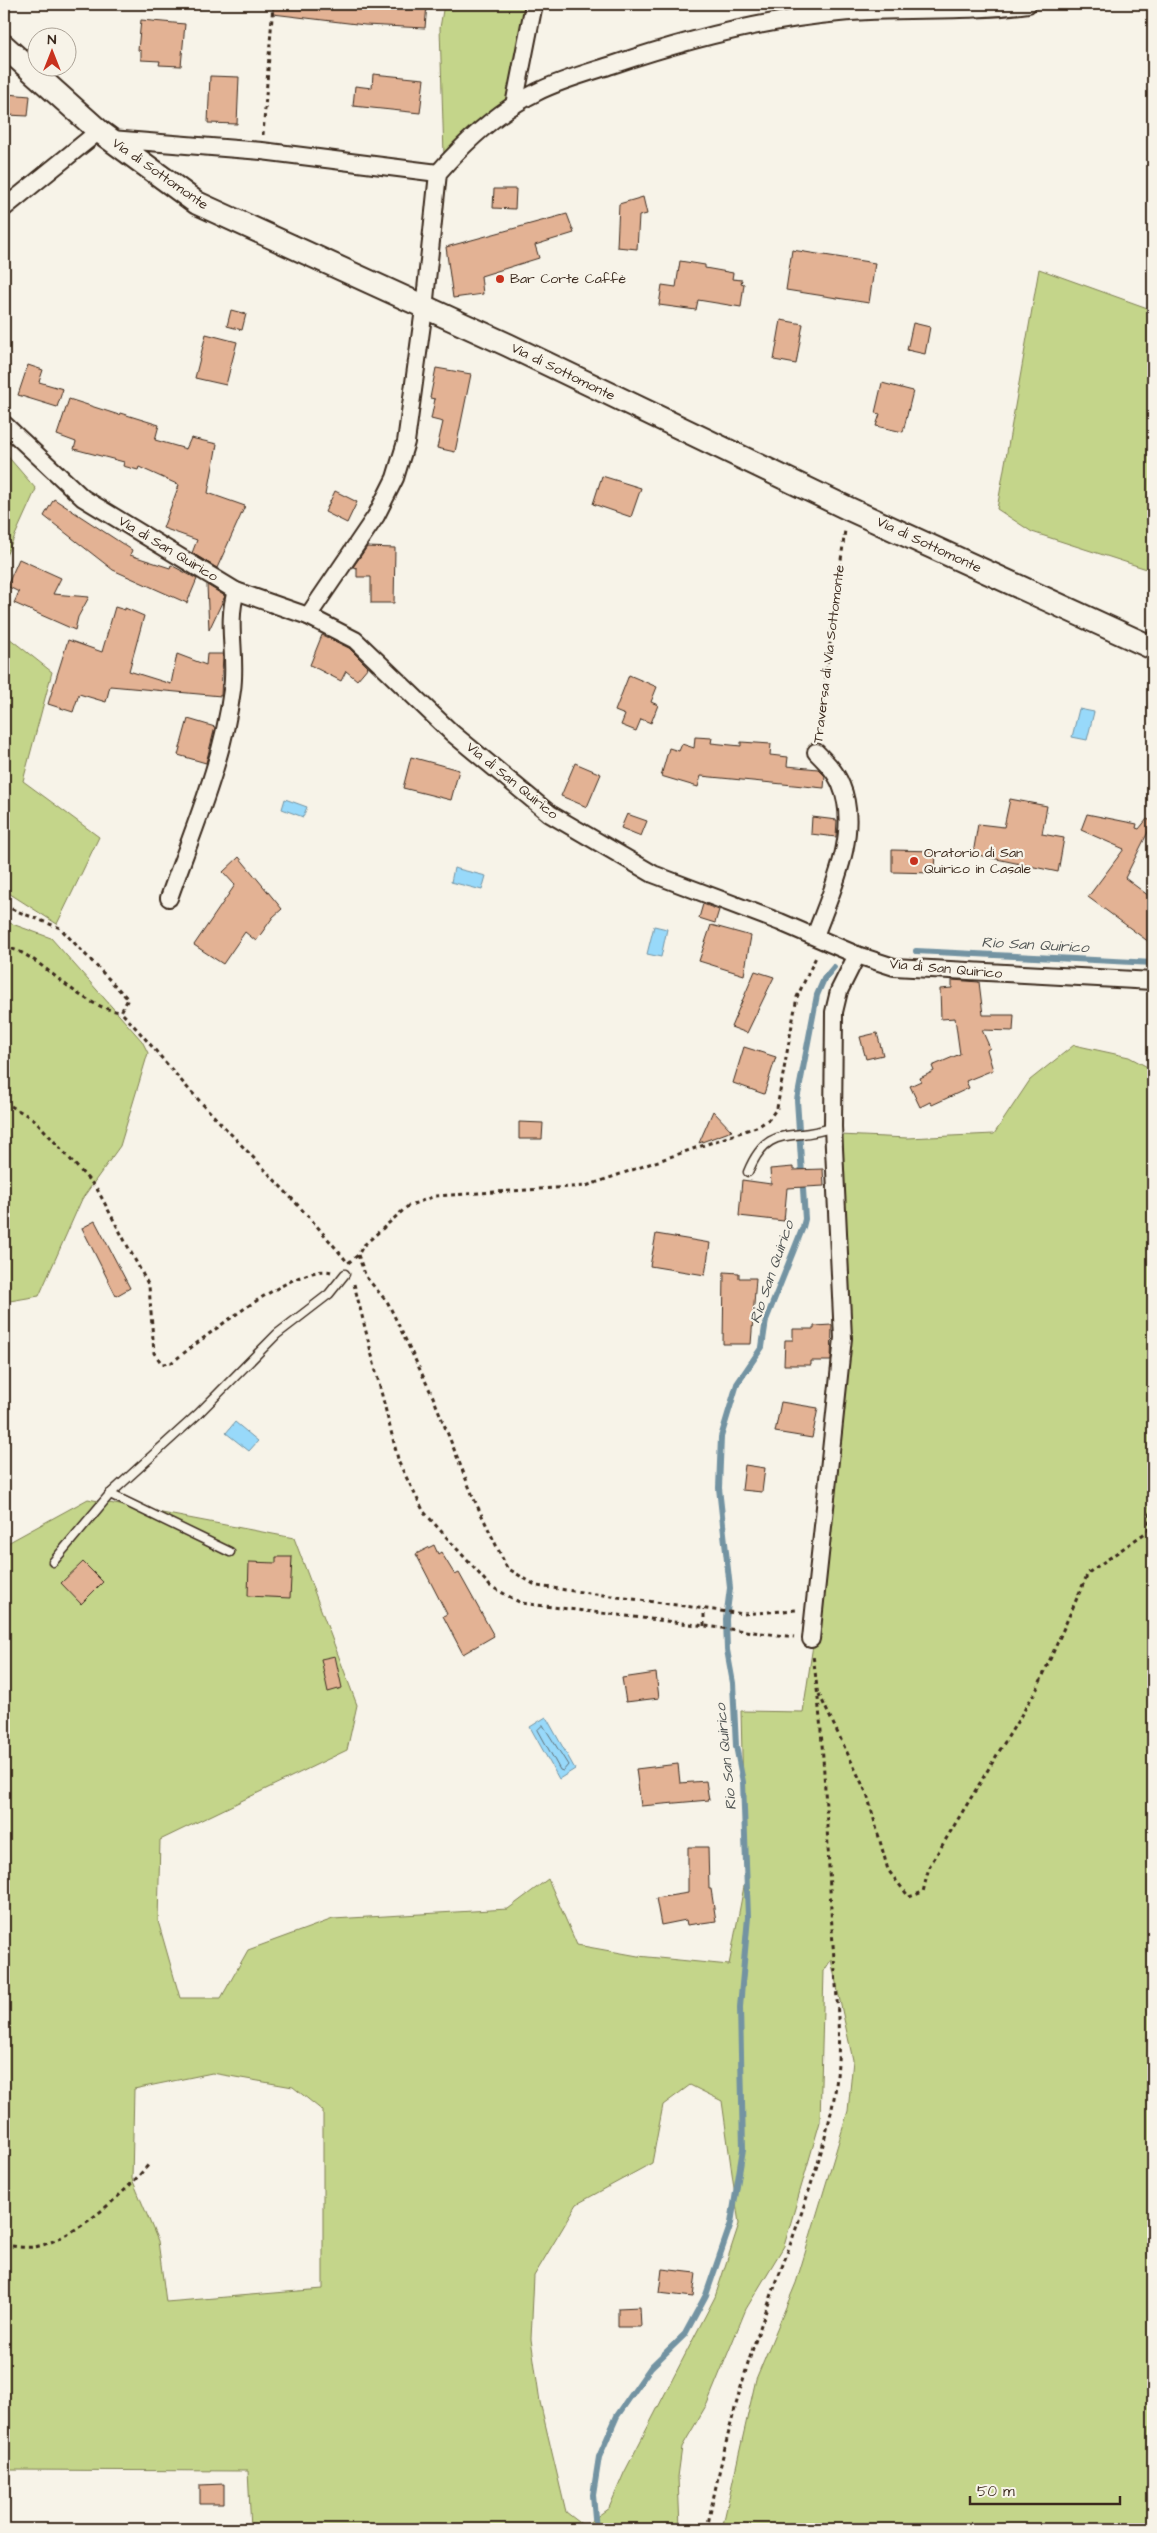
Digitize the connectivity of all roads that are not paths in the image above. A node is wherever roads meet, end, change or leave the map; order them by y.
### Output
1 (534, 4) edge
2 (1028, 4) edge
3 (4, 46) edge
4 (514, 105) junction
5 (105, 135) junction
6 (438, 172) junction
7 (4, 208) edge
8 (424, 309) junction
9 (4, 424) edge
10 (236, 591) junction
11 (308, 616) junction
12 (1153, 648) edge
13 (816, 752) road end
14 (169, 898) dead end
15 (820, 939) junction
16 (857, 955) junction
17 (1153, 981) edge
18 (825, 1130) junction
19 (748, 1172) dead end
20 (345, 1274) road end
21 (110, 1494) junction
22 (230, 1552) dead end
23 (53, 1562) dead end
24 (811, 1639) road end

1 - 4 street
2 - 4 street
3 - 5 main road, Via di Sottomonte
4 - 6 street
5 - 6 street
5 - 7 street
5 - 8 main road, Via di Sottomonte
6 - 8 street
8 - 11 street
8 - 12 main road, Via di Sottomonte
9 - 10 street, Via di San Quirico
10 - 11 street, Via di San Quirico
10 - 14 street
11 - 15 street, Via di San Quirico
13 - 15 street, Traversa di Via Sottomonte
15 - 16 street, Via di San Quirico
16 - 17 street, Via di San Quirico
16 - 18 street
18 - 19 lane
18 - 24 street
20 - 21 lane
21 - 22 lane
21 - 23 lane

